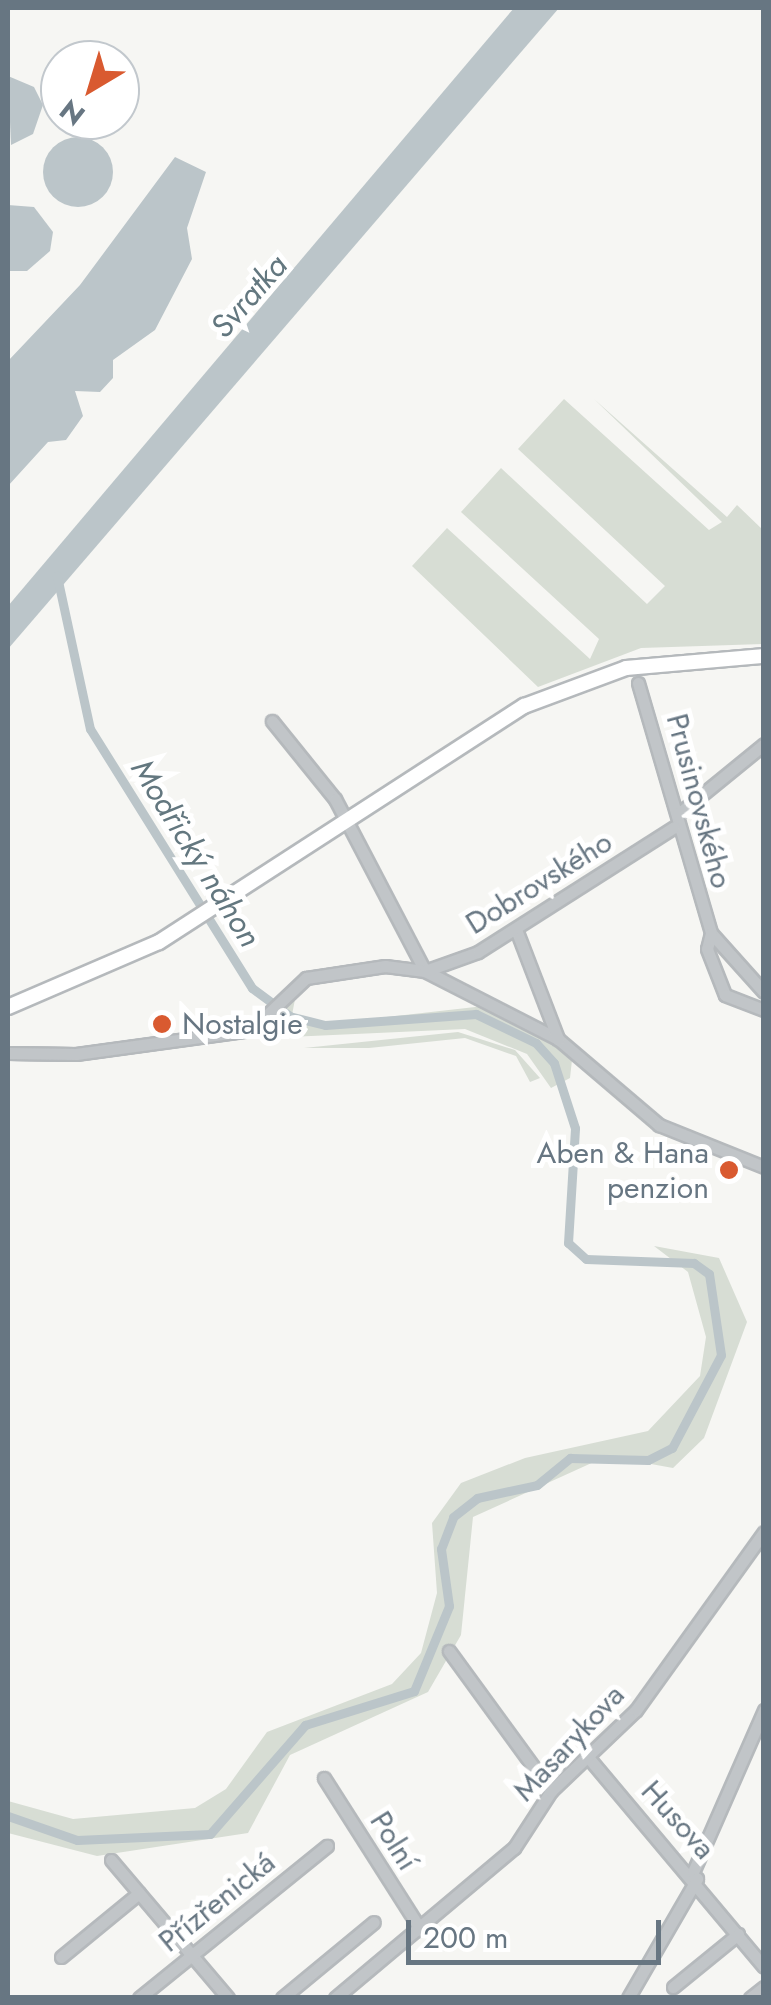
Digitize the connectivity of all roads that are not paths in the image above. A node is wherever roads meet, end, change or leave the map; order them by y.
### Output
1 (764, 656) edge
2 (638, 683) dead end
3 (272, 722) dead end
4 (764, 744) edge
5 (348, 820) junction
6 (675, 821) junction
7 (517, 932) junction
8 (711, 933) junction
9 (425, 971) junction
10 (764, 992) edge
11 (8, 1006) edge
12 (764, 1010) edge
13 (558, 1039) junction
14 (8, 1053) edge
15 (764, 1167) edge
16 (764, 1532) edge
17 (449, 1651) dead end
18 (764, 1710) edge
19 (587, 1756) junction
20 (324, 1778) dead end
21 (551, 1790) junction
22 (328, 1846) dead end
23 (111, 1860) dead end
24 (695, 1876) junction
25 (139, 1893) junction
26 (374, 1922) dead end
27 (421, 1930) junction
28 (738, 1934) junction
29 (764, 1940) edge
30 (750, 1950) junction
31 (192, 1955) junction
32 (61, 1957) dead end
33 (764, 1968) edge
34 (672, 1987) dead end
35 (764, 1987) edge
36 (138, 1998) edge
37 (228, 1998) edge
38 (282, 1998) edge
39 (335, 1998) edge
40 (628, 1998) edge
41 (750, 1998) edge

1 - 5 main road
2 - 6 street, Prusinovského
3 - 5 street
4 - 6 street, Dobrovského
5 - 9 street
5 - 11 main road
6 - 7 street, Dobrovského
6 - 8 street, Prusinovského
7 - 9 street, Dobrovského
7 - 13 street
8 - 10 street, Prusinovského
8 - 12 street, Prusinovského
9 - 13 street
9 - 14 street
13 - 15 street
16 - 19 street, Masarykova
17 - 21 street
18 - 24 street
19 - 21 street, Masarykova
19 - 24 street, Husova
20 - 27 street, Polní
21 - 27 street, Masarykova
22 - 31 street, Přízřenická
23 - 25 street
24 - 28 street, Husova
24 - 40 street
25 - 31 street
25 - 32 street
26 - 38 street
27 - 39 street, Masarykova
28 - 30 street, Husova
28 - 34 street
29 - 30 street
30 - 33 street, Husova
31 - 36 street, Přízřenická
31 - 37 street
35 - 41 street

